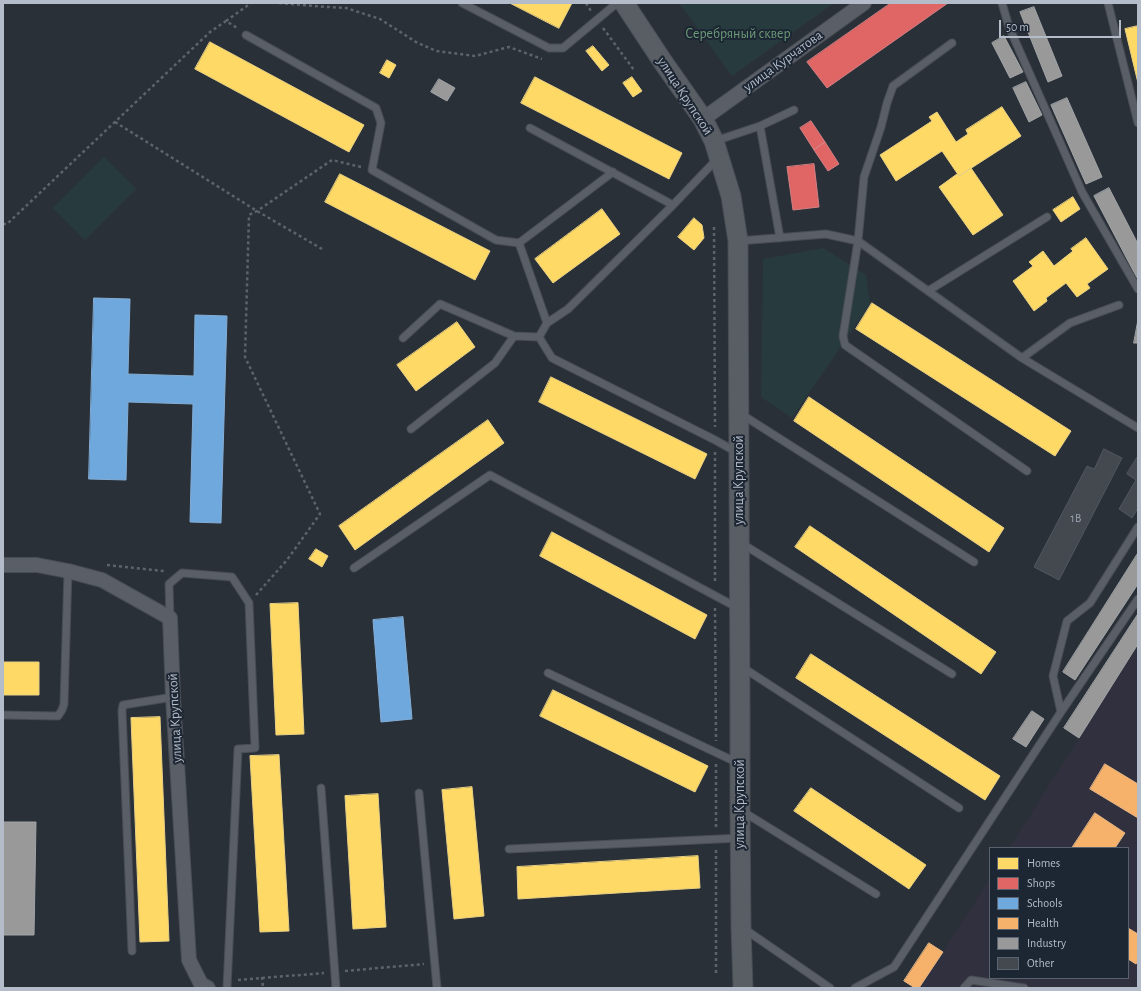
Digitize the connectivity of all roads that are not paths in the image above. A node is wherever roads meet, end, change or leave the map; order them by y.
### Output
1 (462, 3) edge
2 (617, 3) edge
3 (624, 3) edge
4 (864, 3) edge
5 (1002, 3) edge
6 (1108, 3) edge
7 (246, 35) road end
8 (952, 43) dead end
9 (794, 110) dead end
10 (703, 119) junction
11 (1138, 123) edge
12 (760, 126) junction
13 (530, 128) dead end
14 (717, 148) junction
15 (613, 172) junction
16 (673, 205) junction
17 (1047, 217) dead end
18 (780, 238) junction
19 (738, 241) junction
20 (858, 241) junction
21 (519, 243) junction
22 (1138, 289) edge
23 (928, 291) junction
24 (1119, 305) dead end
25 (547, 323) junction
26 (514, 336) junction
27 (539, 337) junction
28 (403, 338) dead end
29 (1022, 358) junction
30 (740, 412) junction
31 (410, 428) dead end
32 (1138, 428) edge
33 (739, 454) junction
34 (1027, 471) dead end
35 (1138, 527) edge
36 (739, 542) junction
37 (974, 562) dead end
38 (3, 565) edge
39 (354, 568) dead end
40 (68, 571) junction
41 (1138, 599) edge
42 (740, 609) junction
43 (170, 618) junction
44 (740, 665) junction
45 (548, 673) dead end
46 (952, 674) dead end
47 (173, 696) junction
48 (1061, 712) junction
49 (3, 715) edge
50 (740, 764) junction
51 (321, 788) dead end
52 (419, 793) dead end
53 (959, 808) dead end
54 (740, 809) junction
55 (740, 838) junction
56 (509, 849) dead end
57 (876, 894) dead end
58 (741, 927) junction
59 (132, 951) dead end
60 (208, 988) edge
61 (227, 988) edge
62 (336, 988) edge
63 (437, 988) edge
64 (743, 988) edge
65 (830, 988) edge
66 (855, 988) edge
67 (964, 988) edge
68 (1024, 988) edge

1 - 2 lane
3 - 10 street, улица Крупской
4 - 10 street, улица Курчатова
5 - 22 lane
6 - 11 lane
7 - 21 lane
8 - 20 lane
9 - 12 lane
10 - 14 street, улица Крупской
12 - 14 lane
12 - 18 lane
13 - 15 lane
14 - 16 lane
14 - 19 street, улица Крупской
15 - 16 lane
15 - 21 lane
16 - 25 lane
17 - 23 lane
18 - 19 lane
18 - 20 lane
19 - 30 street, улица Крупской
20 - 23 lane
20 - 34 lane
21 - 25 lane
23 - 29 lane
24 - 29 lane
25 - 27 lane
26 - 27 lane
26 - 28 lane
26 - 31 lane
27 - 33 lane
29 - 32 lane
30 - 33 street, улица Крупской
30 - 37 lane
33 - 36 street, улица Крупской
35 - 48 lane
36 - 42 street, улица Крупской
36 - 46 lane
38 - 40 street
39 - 42 lane
40 - 43 street
40 - 49 lane
41 - 48 lane
42 - 44 street, улица Крупской
43 - 47 street, улица Крупской
43 - 61 lane
44 - 50 street, улица Крупской
44 - 53 lane
45 - 50 lane
47 - 59 lane
47 - 60 street, улица Крупской
48 - 66 lane
50 - 54 street, улица Крупской
51 - 62 lane
52 - 63 lane
54 - 55 street, улица Крупской
54 - 57 lane
55 - 56 lane
55 - 58 street, улица Крупской
58 - 64 street, улица Крупской
58 - 65 lane
67 - 68 lane

